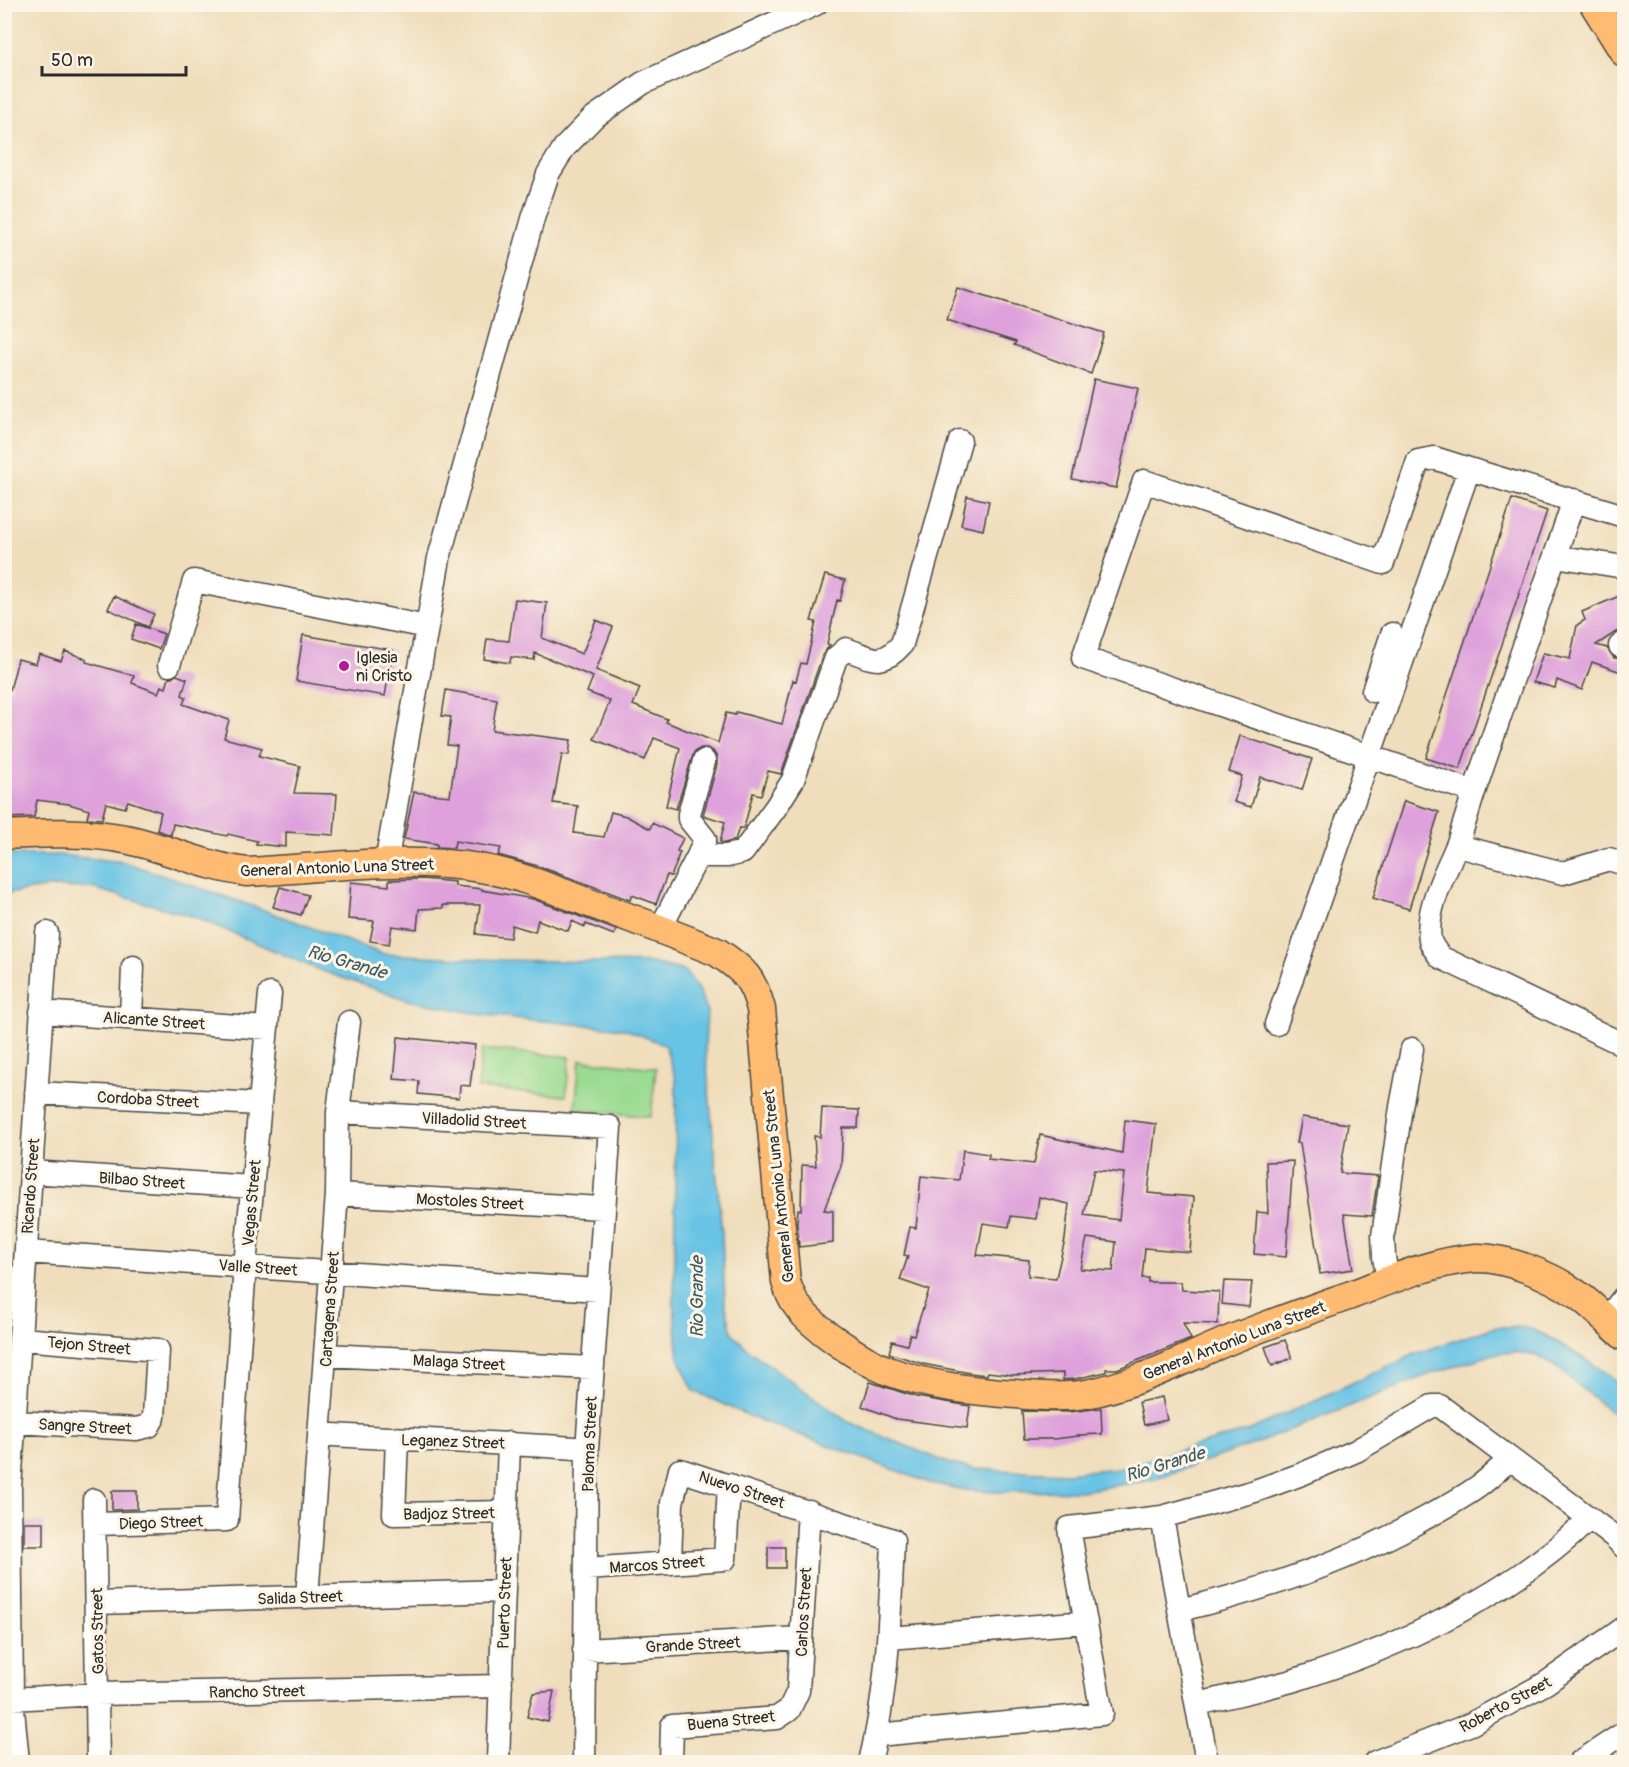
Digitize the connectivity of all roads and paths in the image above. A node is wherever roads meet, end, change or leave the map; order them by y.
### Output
1 (816, 4) edge
2 (1594, 4) edge
3 (1624, 52) edge
4 (960, 441) dead end
5 (1469, 468) junction
6 (1574, 500) junction
7 (1624, 516) edge
8 (1555, 556) junction
9 (1624, 567) edge
10 (427, 627) junction
11 (1392, 634) dead end
12 (169, 665) dead end
13 (1373, 691) dead end
14 (1368, 756) junction
15 (704, 761) dead end
16 (1474, 792) junction
17 (4, 836) edge
18 (1458, 843) junction
19 (698, 856) junction
20 (386, 864) junction
21 (1624, 864) edge
22 (660, 929) junction
23 (46, 933) dead end
24 (133, 967) dead end
25 (270, 994) dead end
26 (41, 1012) junction
27 (131, 1018) junction
28 (349, 1022) dead end
29 (1276, 1024) dead end
30 (267, 1028) junction
31 (1624, 1045) edge
32 (1412, 1049) dead end
33 (36, 1093) junction
34 (260, 1104) junction
35 (338, 1112) junction
36 (610, 1126) joint
37 (31, 1172) junction
38 (252, 1187) junction
39 (337, 1194) junction
40 (603, 1208) junction
41 (26, 1252) junction
42 (245, 1266) junction
43 (331, 1272) junction
44 (1388, 1281) junction
45 (598, 1290) junction
46 (1624, 1297) edge
47 (1615, 1328) edge
48 (21, 1339) junction
49 (158, 1350) joint
50 (325, 1355) junction
51 (592, 1368) junction
52 (16, 1422) junction
53 (319, 1434) junction
54 (396, 1439) junction
55 (508, 1443) junction
56 (587, 1449) junction
57 (1510, 1459) junction
58 (729, 1485) junction
59 (7, 1488) edge
60 (94, 1500) dead end
61 (809, 1511) junction
62 (507, 1512) junction
63 (1162, 1517) junction
64 (1590, 1518) junction
65 (227, 1520) joint
66 (95, 1524) junction
67 (1624, 1547) edge
68 (670, 1563) junction
69 (587, 1569) junction
70 (504, 1591) junction
71 (307, 1597) junction
72 (97, 1603) junction
73 (1180, 1610) junction
74 (1086, 1622) junction
75 (1624, 1628) edge
76 (801, 1638) junction
77 (889, 1638) junction
78 (584, 1650) junction
79 (501, 1686) junction
80 (97, 1694) junction
81 (12, 1700) junction
82 (1198, 1704) junction
83 (789, 1710) joint
84 (1624, 1733) edge
85 (877, 1735) junction
86 (18, 1762) edge
87 (98, 1762) edge
88 (498, 1762) edge
89 (584, 1762) edge
90 (671, 1762) edge
91 (870, 1762) edge
92 (1207, 1762) edge
93 (1376, 1762) edge
94 (1580, 1762) edge

1 - 10 street
2 - 3 main road
4 - 19 street
5 - 6 street
5 - 14 street
5 - 14 street
6 - 7 street
6 - 8 street
8 - 9 street
8 - 16 street
10 - 12 street
10 - 20 street
11 - 13 street
14 - 16 street
14 - 29 street
15 - 19 street
16 - 18 street
17 - 20 main road, General Antonio Luna Street
18 - 21 street
18 - 31 street
19 - 22 street
20 - 22 main road, General Antonio Luna Street
22 - 44 main road, General Antonio Luna Street
23 - 26 street, Ricardo Street
24 - 27 street
25 - 30 street, Vegas Street
26 - 27 street, Alicante Street
26 - 33 street, Ricardo Street
27 - 30 street, Alicante Street
28 - 35 street, Cartagena Street
30 - 34 street, Vegas Street
32 - 44 street
33 - 34 street, Cordoba Street
33 - 37 street, Ricardo Street
34 - 38 street, Vegas Street
35 - 36 street, Villadolid Street
35 - 39 street, Cartagena Street
36 - 40 street, Paloma Street
37 - 38 street, Bilbao Street
37 - 41 street, Ricardo Street
38 - 42 street, Vegas Street
39 - 40 street, Mostoles Street
39 - 43 street, Cartagena Street
40 - 45 street, Paloma Street
41 - 42 street, Valle Street
41 - 48 street, Ricardo Street
42 - 43 street, Valle Street
42 - 65 street, Vegas Street
43 - 45 street, Valle Street
43 - 50 street, Cartagena Street
44 - 47 main road, General Antonio Luna Street
45 - 51 street, Paloma Street
46 - 47 street
48 - 49 street, Tejon Street
48 - 52 street, Ricardo Street
49 - 52 street, Sangre Street
50 - 51 street, Malaga Street
50 - 53 street, Cartagena Street
51 - 56 street, Paloma Street
52 - 59 street, Ricardo Street
53 - 54 street, Leganez Street
53 - 71 street, Cartagena Street
54 - 55 street, Leganez Street
54 - 62 street, Badjoz Street
55 - 56 street, Leganez Street
55 - 62 street, Puerto Street
56 - 69 street, Paloma Street
57 - 63 street
57 - 64 street
57 - 73 street
58 - 61 street, Nuevo Street
58 - 68 street, Marcos Street
58 - 68 street, Nuevo Street
59 - 81 street, Ricardo Street
60 - 66 street, Gatos Street
61 - 76 street, Carlos Street
61 - 77 street, Nuevo Street
62 - 70 street, Puerto Street
63 - 73 street
63 - 74 street
64 - 67 street
64 - 82 street
65 - 66 street, Diego Street
66 - 72 street, Gatos Street
68 - 69 street, Marcos Street
69 - 78 street, Paloma Street
70 - 71 street, Salida Street
70 - 79 street, Puerto Street
71 - 72 street, Salida Street
72 - 80 street, Gatos Street
73 - 82 street
74 - 77 street
74 - 85 street
75 - 93 street, Roberto Street
76 - 78 street, Grande Street
76 - 83 street, Carlos Street
77 - 85 street
78 - 89 street, Paloma Street
79 - 80 street, Rancho Street
79 - 88 street, Puerto Street
80 - 81 street, Rancho Street
80 - 87 street, Gatos Street
81 - 86 street, Ricardo Street
82 - 92 street
83 - 90 street, Buena Street
84 - 94 street
85 - 91 street

